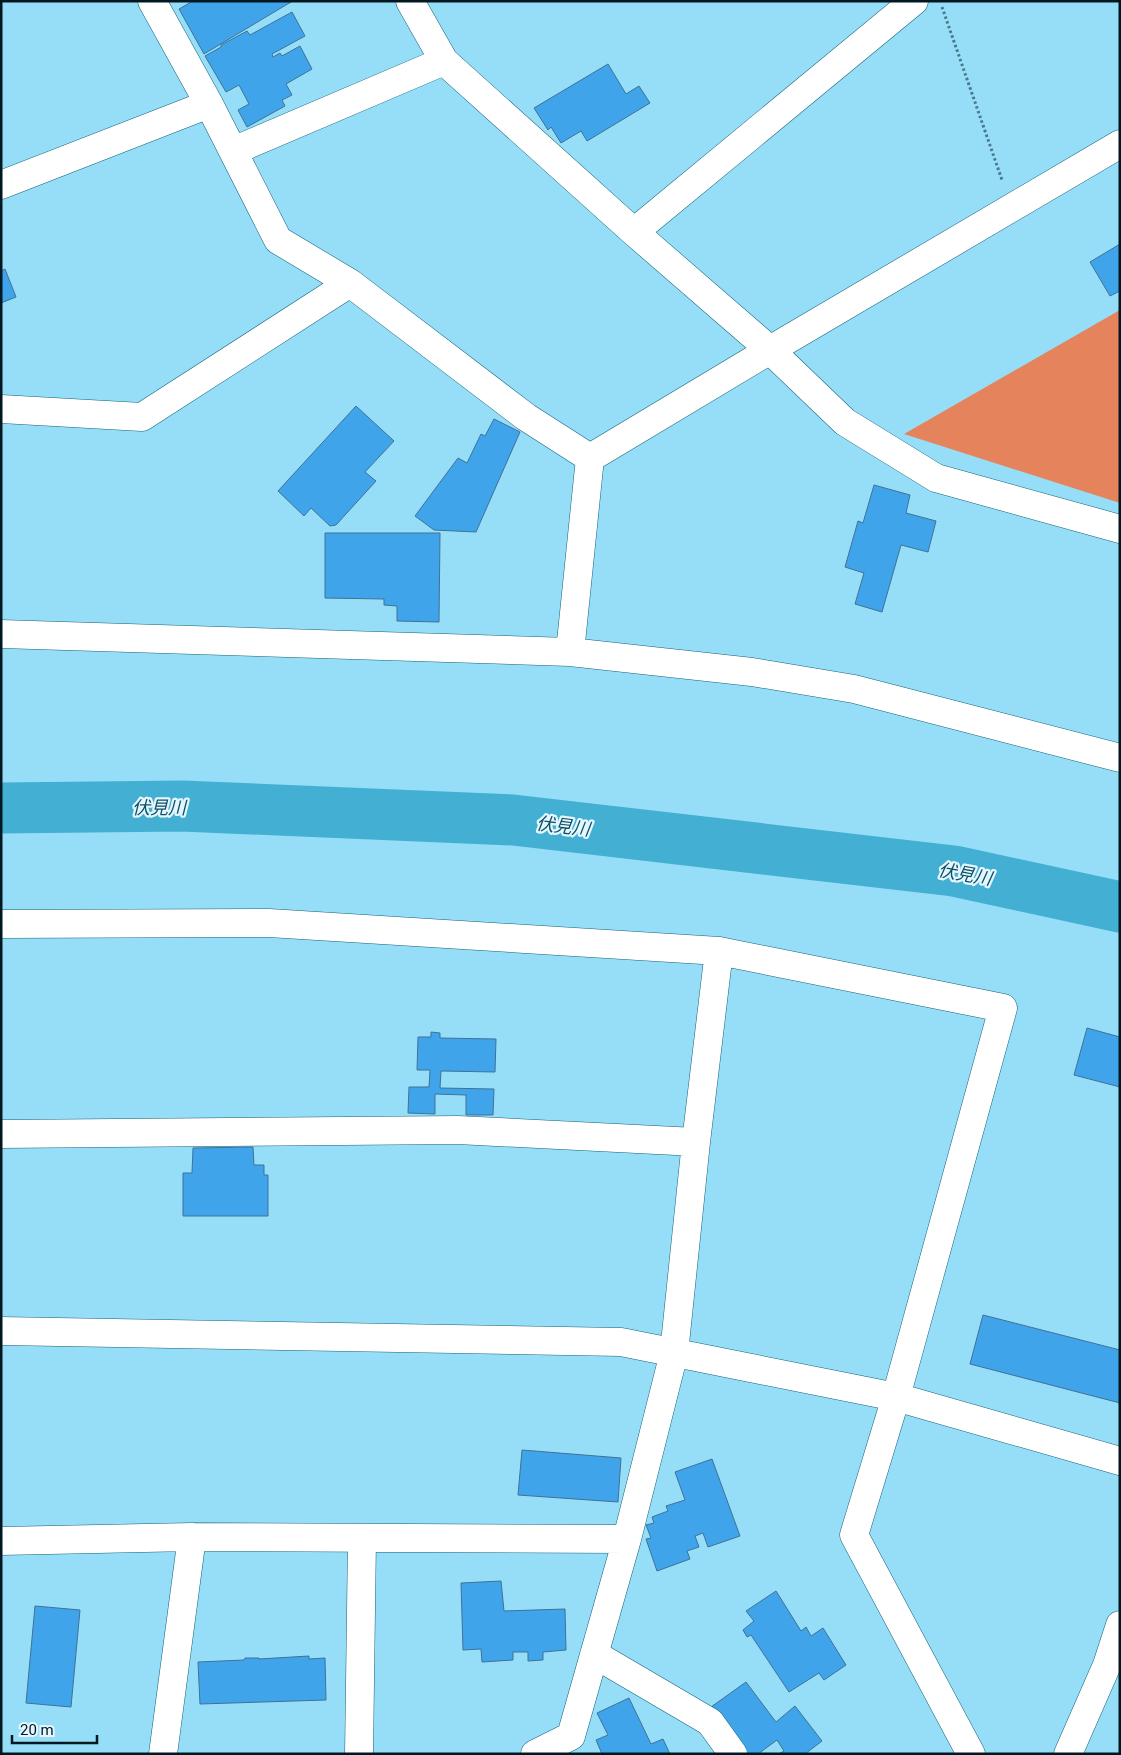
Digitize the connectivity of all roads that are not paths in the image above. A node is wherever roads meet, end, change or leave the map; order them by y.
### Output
1 (152, 1) edge
2 (410, 1) edge
3 (914, 1) edge
4 (444, 61) junction
5 (209, 104) junction
6 (1120, 144) edge
7 (233, 151) junction
8 (1, 185) edge
9 (634, 232) junction
10 (350, 283) junction
11 (770, 350) junction
12 (1, 409) edge
13 (590, 458) junction
14 (1120, 529) edge
15 (1, 634) edge
16 (570, 652) junction
17 (1120, 758) edge
18 (1, 924) edge
19 (719, 951) junction
20 (1, 1134) edge
21 (696, 1142) junction
22 (1, 1331) edge
23 (674, 1353) junction
24 (896, 1397) junction
25 (1120, 1461) edge
26 (192, 1537) junction
27 (362, 1539) junction
28 (627, 1539) junction
29 (1, 1541) edge
30 (1120, 1625) edge
31 (594, 1654) junction
32 (1113, 1667) edge
33 (572, 1745) edge
34 (961, 1749) edge
35 (163, 1754) edge
36 (359, 1754) edge
37 (535, 1754) edge
38 (734, 1754) edge
39 (1068, 1754) edge

1 - 5 street
2 - 4 street
3 - 9 street
4 - 7 street
4 - 9 street
5 - 7 street
5 - 8 street
6 - 11 street
7 - 10 street
9 - 11 street
10 - 12 street
10 - 13 street
11 - 13 street
11 - 14 street
13 - 16 street
15 - 16 street
16 - 17 street
18 - 19 street
19 - 21 street
19 - 24 street
20 - 21 street
21 - 23 street
22 - 23 street
23 - 24 street
23 - 28 street
24 - 25 street
24 - 34 street
26 - 27 street
26 - 29 street
26 - 35 street
27 - 28 street
27 - 36 street
28 - 31 street
30 - 32 street
31 - 33 street
31 - 38 street
32 - 39 street
33 - 37 street

